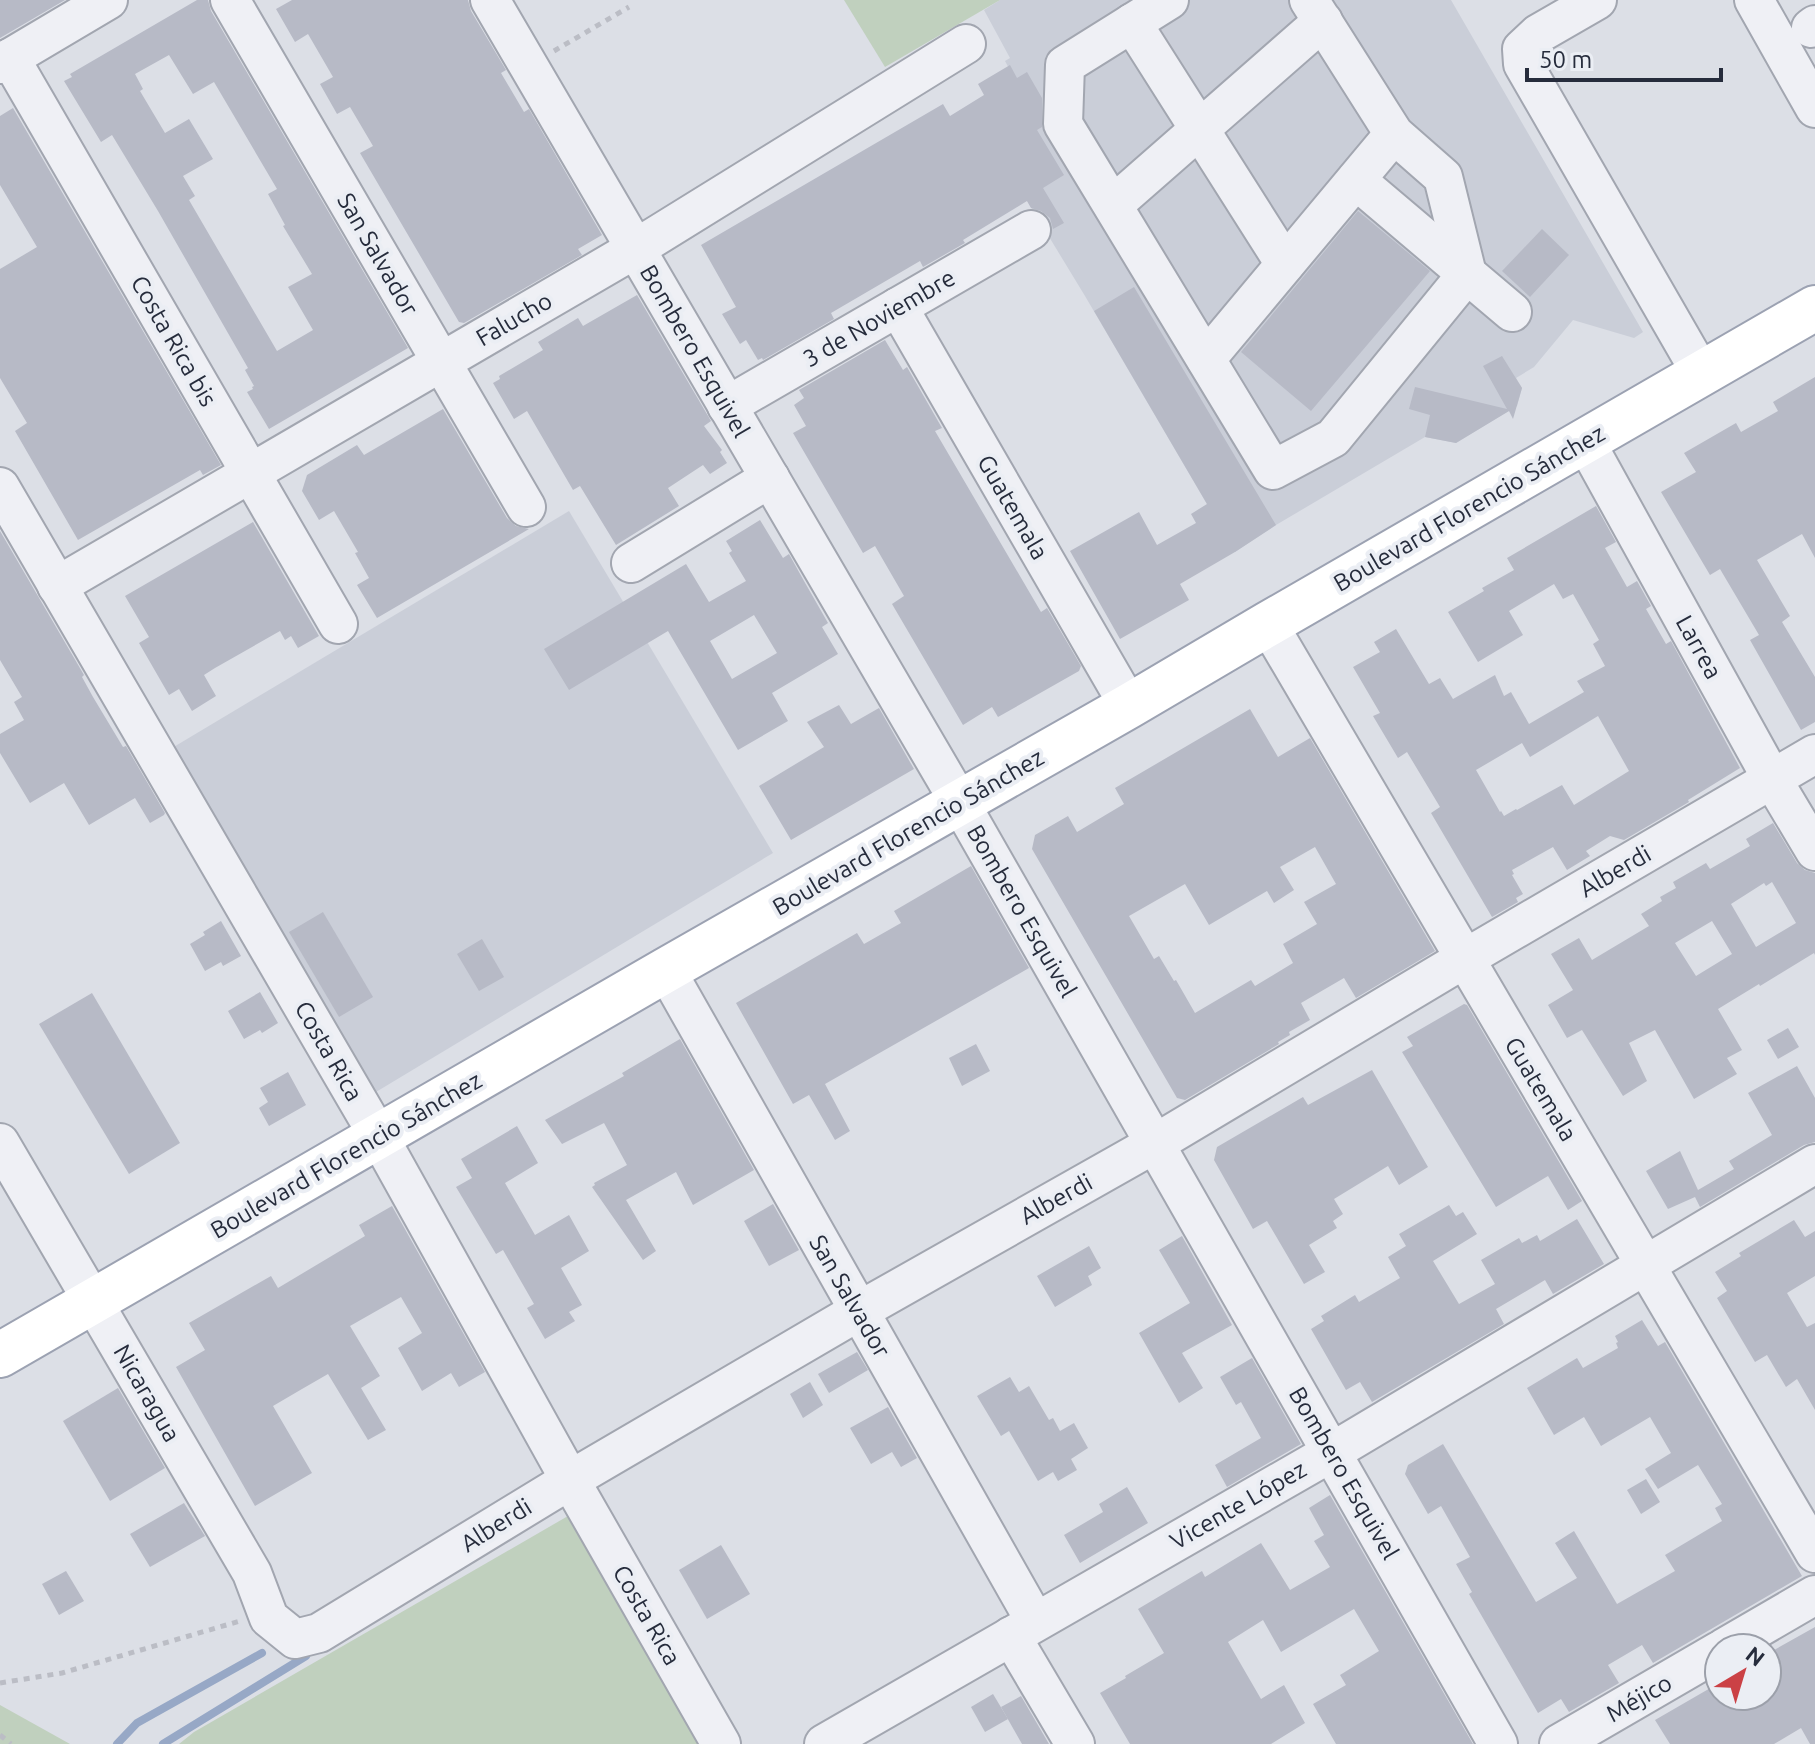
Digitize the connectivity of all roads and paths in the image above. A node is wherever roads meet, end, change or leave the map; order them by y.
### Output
1 (230, 0) edge
2 (490, 0) edge
3 (1169, 0) edge
4 (1597, 0) edge
5 (1754, 0) edge
6 (101, 2) edge
7 (629, 7) dead end
8 (1316, 10) edge
9 (1132, 23) junction
10 (966, 44) dead end
11 (547, 55) dead end
12 (5, 61) edge
13 (1815, 108) edge
14 (1199, 129) junction
15 (1394, 134) junction
16 (1356, 180) junction
17 (1113, 205) junction
18 (1031, 230) dead end
19 (635, 249) junction
20 (1285, 264) junction
21 (1467, 274) junction
22 (898, 307) junction
23 (1815, 308) edge
24 (1512, 312) dead end
25 (1206, 359) junction
26 (440, 362) junction
27 (1701, 373) junction
28 (727, 406) junction
29 (1585, 441) junction
30 (251, 473) junction
31 (770, 478) junction
32 (0, 487) edge
33 (526, 507) dead end
34 (631, 563) dead end
35 (57, 586) junction
36 (338, 624) dead end
37 (1268, 624) junction
38 (1129, 706) junction
39 (1815, 754) edge
40 (1772, 779) junction
41 (960, 803) junction
42 (1815, 851) edge
43 (1464, 959) junction
44 (666, 970) junction
45 (379, 1137) junction
46 (0, 1143) edge
47 (1156, 1143) junction
48 (1815, 1164) edge
49 (1646, 1265) junction
50 (94, 1301) junction
51 (859, 1311) junction
52 (0, 1355) edge
53 (1332, 1452) junction
54 (570, 1480) junction
55 (1815, 1553) edge
56 (1815, 1595) edge
57 (282, 1628) junction
58 (1023, 1629) junction
59 (1751, 1632) edge
60 (1703, 1660) edge
61 (0, 1683) edge
62 (0, 1735) edge
63 (11, 1744) edge
64 (721, 1744) edge
65 (824, 1744) edge
66 (1075, 1744) edge
67 (1498, 1744) edge
68 (1559, 1744) edge

1 - 26 street, San Salvador
2 - 19 street, Bombero Esquivel
3 - 9 street
4 - 27 street
5 - 13 street
6 - 12 street
7 - 11 path
8 - 14 street
8 - 15 street
9 - 14 street
9 - 17 street
10 - 19 street, Falucho
12 - 30 street, Costa Rica bis
14 - 17 street
14 - 20 street
15 - 16 street
15 - 21 street
16 - 20 street
16 - 21 street
17 - 25 street
18 - 22 street, 3 de Noviembre
19 - 26 street, Falucho
19 - 28 street, Bombero Esquivel
20 - 25 street
21 - 24 street
21 - 25 street
22 - 28 street, 3 de Noviembre
22 - 38 street, Guatemala
23 - 27 main road, Boulevard Florencio Sánchez
26 - 30 street, Falucho
26 - 33 street, San Salvador
27 - 29 main road, Boulevard Florencio Sánchez
28 - 31 street, Bombero Esquivel
29 - 37 main road, Boulevard Florencio Sánchez
29 - 40 street, Larrea
30 - 35 street, Falucho
30 - 36 street, Costa Rica bis
31 - 34 street
31 - 41 street, Bombero Esquivel
32 - 35 street, Costa Rica
35 - 45 street, Costa Rica
37 - 38 main road, Boulevard Florencio Sánchez
37 - 43 street, Guatemala
38 - 41 main road, Boulevard Florencio Sánchez
39 - 40 street, Alberdi
40 - 42 street, Larrea
40 - 43 street, Alberdi
41 - 44 main road, Boulevard Florencio Sánchez
41 - 47 street, Bombero Esquivel
43 - 47 street, Alberdi
43 - 49 street, Guatemala
44 - 45 main road, Boulevard Florencio Sánchez
44 - 51 street, San Salvador
45 - 50 main road, Boulevard Florencio Sánchez
45 - 54 street, Costa Rica
46 - 50 street, Nicaragua
47 - 51 street, Alberdi
47 - 53 street, Bombero Esquivel
48 - 49 street, Vicente López
49 - 53 street, Vicente López
49 - 55 street, Guatemala
50 - 52 main road, Boulevard Florencio Sánchez
50 - 57 street, Nicaragua
51 - 54 street, Alberdi
51 - 58 street, San Salvador
53 - 58 street, Vicente López
53 - 67 street, Bombero Esquivel
54 - 57 street, Alberdi
54 - 64 street, Costa Rica
56 - 59 street
57 - 61 path
58 - 65 street, Vicente López
58 - 66 street, San Salvador
60 - 68 street, Méjico
62 - 63 path

